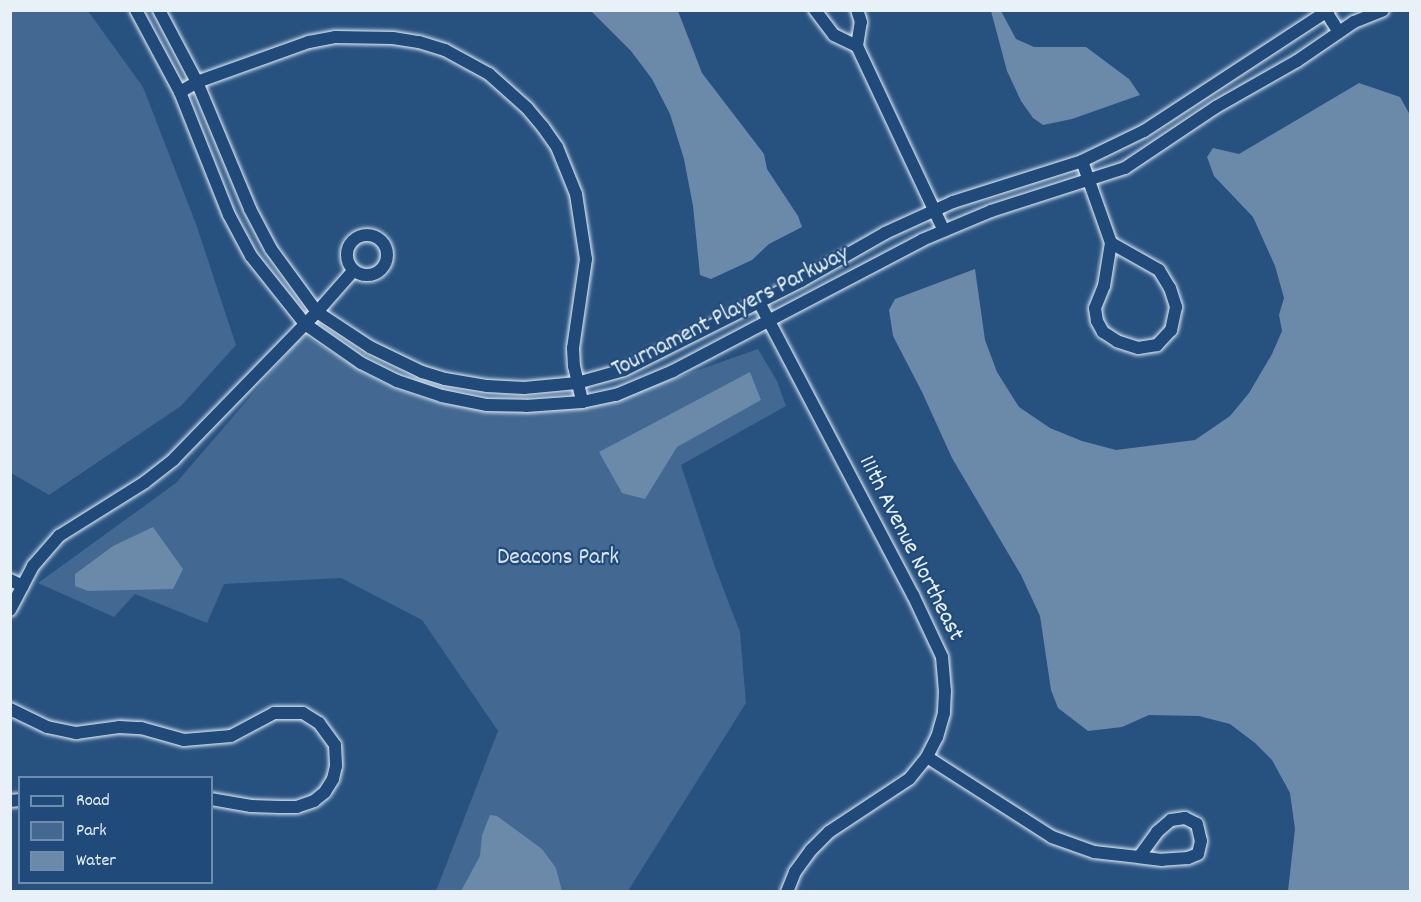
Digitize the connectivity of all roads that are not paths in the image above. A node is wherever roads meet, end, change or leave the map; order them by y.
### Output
1 (136, 10) edge
2 (159, 10) edge
3 (815, 10) edge
4 (858, 10) edge
5 (1383, 10) edge
6 (1327, 11) edge
7 (1339, 33) junction
8 (857, 46) junction
9 (197, 82) junction
10 (180, 92) junction
11 (1082, 161) junction
12 (1089, 180) junction
13 (934, 211) junction
14 (944, 231) junction
15 (1111, 243) junction
16 (353, 271) dead end
17 (759, 302) junction
18 (317, 312) junction
19 (769, 320) junction
20 (305, 324) junction
21 (577, 383) junction
22 (582, 402) junction
23 (10, 580) edge
24 (23, 586) junction
25 (10, 610) edge
26 (10, 709) edge
27 (927, 757) junction
28 (213, 799) edge
29 (1139, 857) junction
30 (787, 891) edge

1 - 10 street, Tournament Players Parkway
2 - 9 street, Tournament Players Parkway
3 - 8 street
4 - 8 street
5 - 7 street, Tournament Players Parkway
6 - 7 street
6 - 11 street, Tournament Players Parkway
7 - 12 street, Tournament Players Parkway
8 - 13 street
9 - 10 street
9 - 18 street, Tournament Players Parkway
9 - 21 street
10 - 20 street, Tournament Players Parkway
11 - 12 street
11 - 13 street, Tournament Players Parkway
12 - 14 street, Tournament Players Parkway
12 - 15 street
13 - 14 street
13 - 17 street, Tournament Players Parkway
14 - 19 street, Tournament Players Parkway
15 - 15 street
16 - 18 street
17 - 19 street, 111th Avenue Northeast
17 - 21 street, Tournament Players Parkway
18 - 20 street
18 - 21 street, Tournament Players Parkway
19 - 22 street, Tournament Players Parkway
19 - 27 street, 111th Avenue Northeast
20 - 22 street, Tournament Players Parkway
20 - 24 street
21 - 22 street
23 - 24 street
24 - 25 street
26 - 28 street
27 - 29 street
27 - 30 street, 111th Avenue Northeast
29 - 29 street

